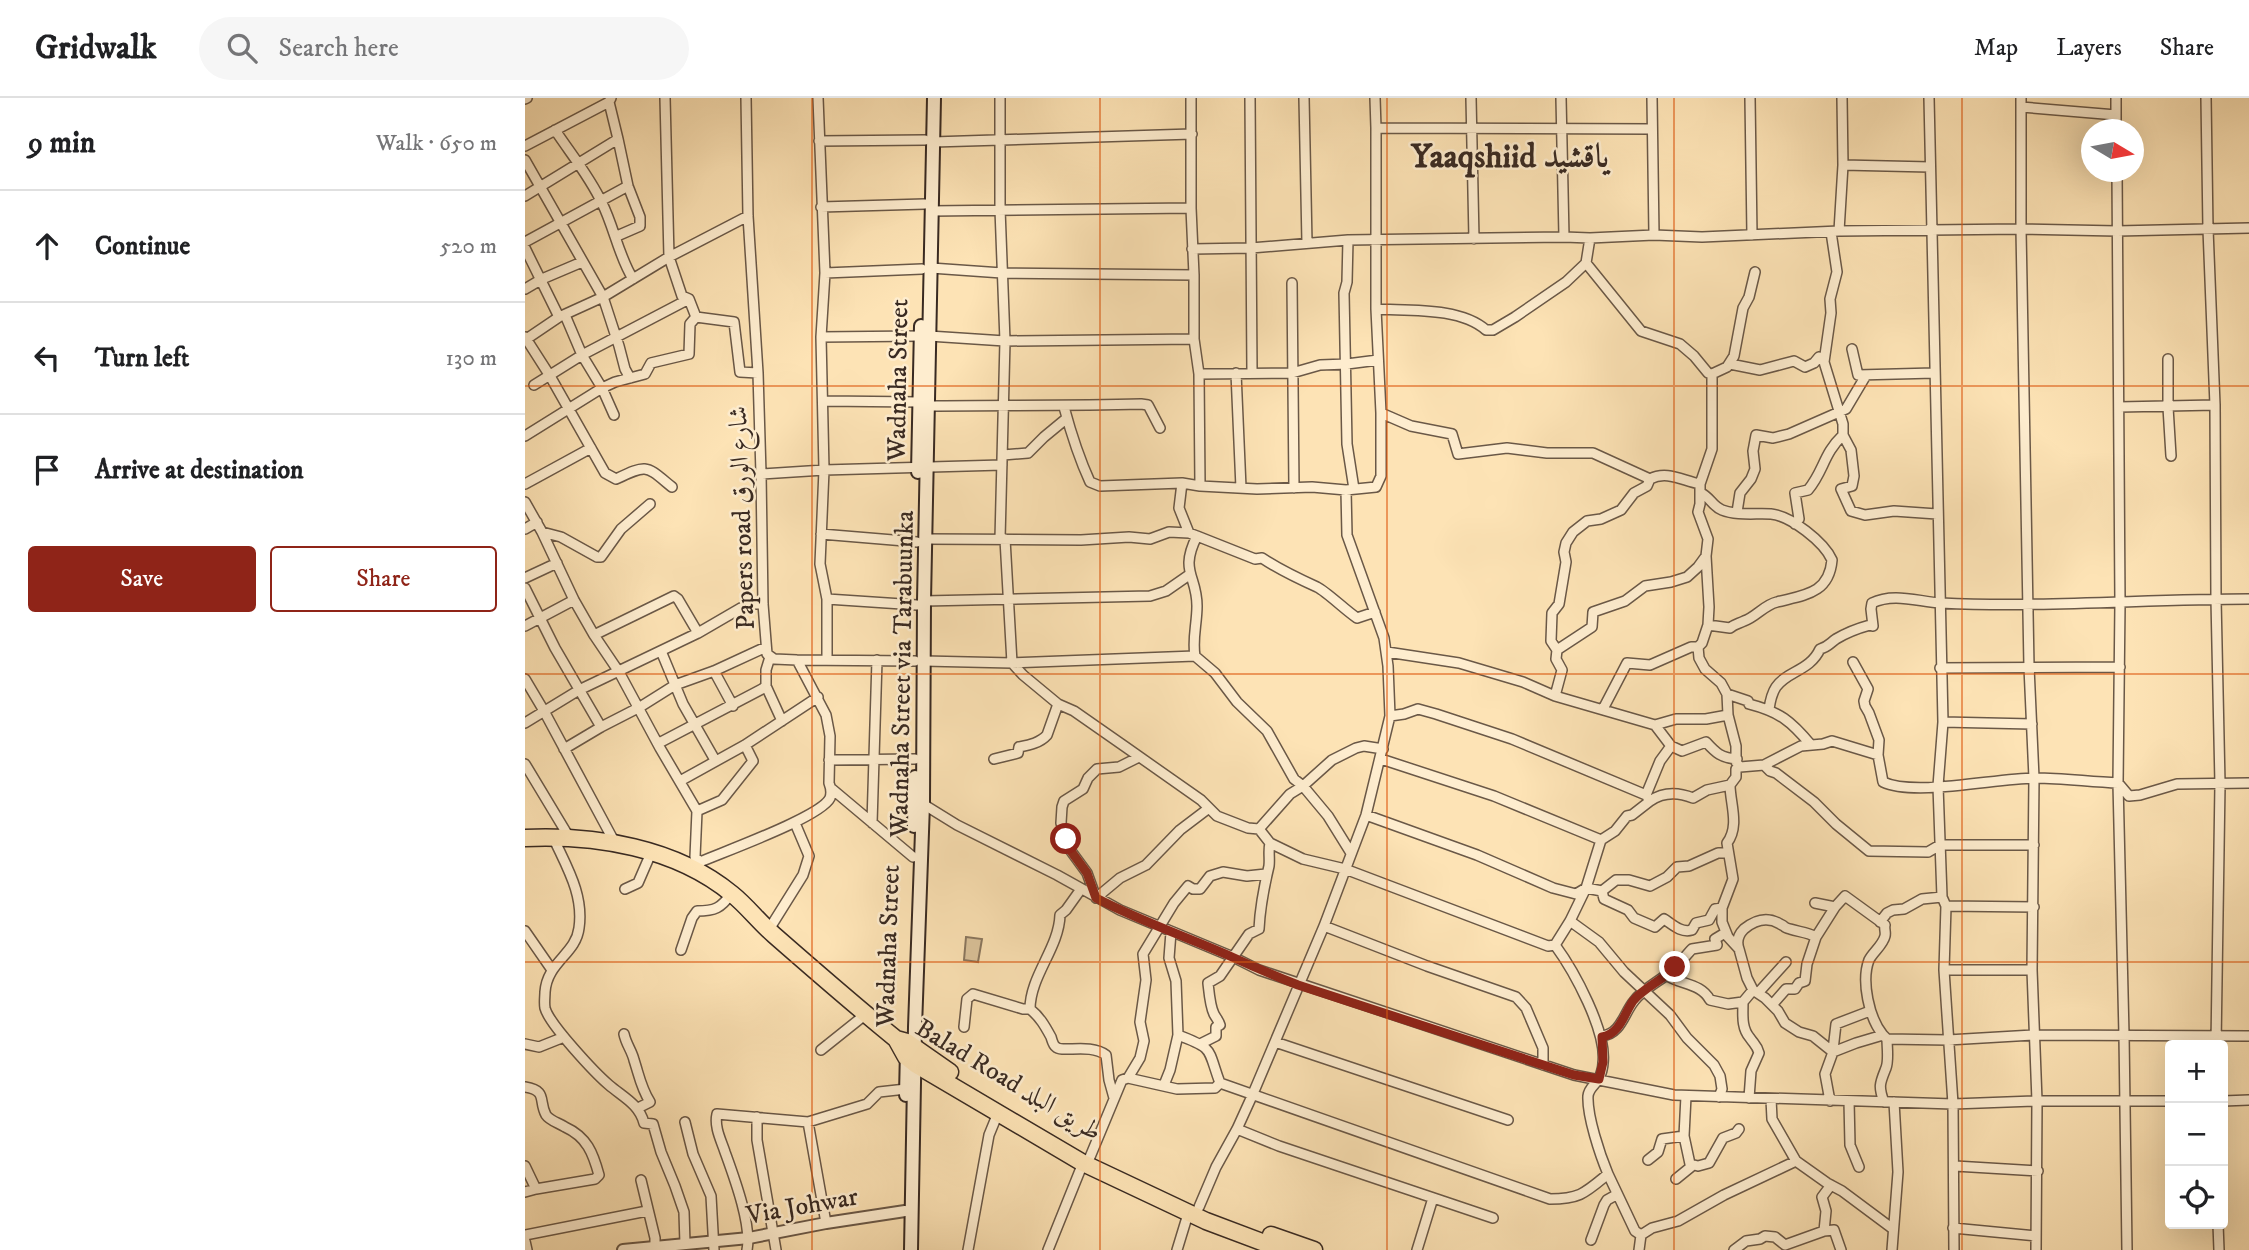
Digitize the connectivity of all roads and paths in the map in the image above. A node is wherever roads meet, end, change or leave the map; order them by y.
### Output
1 (665, 98) edge
2 (746, 98) edge
3 (818, 98) edge
4 (926, 98) edge
5 (934, 98) edge
6 (1000, 98) edge
7 (1191, 98) edge
8 (1249, 98) edge
9 (1304, 98) edge
10 (1375, 98) edge
11 (1471, 98) edge
12 (1561, 98) edge
13 (1652, 98) edge
14 (1750, 98) edge
15 (1842, 98) edge
16 (1929, 98) edge
17 (2116, 98) edge
18 (2206, 98) edge
19 (610, 100) edge
20 (2021, 103) edge
21 (2116, 115) junction
22 (2116, 119) edge
23 (1471, 127) junction
24 (1561, 127) junction
25 (1376, 128) junction
26 (1652, 129) junction
27 (555, 130) junction
28 (1192, 134) junction
29 (618, 139) junction
30 (1000, 139) junction
31 (820, 141) junction
32 (929, 141) junction
33 (525, 146) edge
34 (525, 160) edge
35 (578, 165) junction
36 (1843, 165) junction
37 (1930, 167) junction
38 (2117, 182) edge
39 (628, 186) junction
40 (540, 187) junction
41 (525, 196) edge
42 (601, 201) junction
43 (821, 208) junction
44 (928, 208) junction
45 (1191, 208) junction
46 (1000, 209) junction
47 (748, 216) junction
48 (561, 223) junction
49 (2249, 228) edge
50 (2021, 229) junction
51 (2209, 229) junction
52 (1835, 231) junction
53 (1933, 231) junction
54 (2117, 231) junction
55 (1654, 235) junction
56 (1752, 235) junction
57 (617, 236) junction
58 (1564, 237) junction
59 (1590, 238) junction
60 (1474, 239) junction
61 (1348, 240) junction
62 (1376, 241) junction
63 (525, 242) edge
64 (1307, 243) junction
65 (525, 248) edge
66 (1251, 248) junction
67 (1192, 249) junction
68 (669, 257) junction
69 (582, 262) junction
70 (1586, 263) junction
71 (926, 269) junction
72 (1755, 272) dead end
73 (825, 273) junction
74 (1002, 273) junction
75 (1194, 275) junction
76 (542, 279) junction
77 (633, 279) junction
78 (1292, 283) dead end
79 (525, 289) edge
80 (603, 297) junction
81 (688, 299) junction
82 (1376, 309) junction
83 (562, 316) junction
84 (696, 317) junction
85 (925, 336) junction
86 (617, 337) junction
87 (821, 337) junction
88 (526, 339) edge
89 (1194, 339) junction
90 (1005, 341) junction
91 (1852, 349) dead end
92 (582, 355) junction
93 (2168, 359) dead end
94 (1378, 360) junction
95 (1824, 362) junction
96 (1347, 364) junction
97 (1730, 364) junction
98 (1252, 372) junction
99 (758, 373) junction
100 (1236, 373) junction
101 (1292, 373) junction
102 (1934, 373) junction
103 (1199, 374) junction
104 (1712, 374) junction
105 (550, 376) junction
106 (1865, 377) junction
107 (630, 378) junction
108 (534, 385) dead end
109 (603, 388) junction
110 (824, 401) junction
111 (924, 404) junction
112 (1004, 405) junction
113 (2215, 405) junction
114 (1064, 407) junction
115 (2119, 407) junction
116 (2168, 407) junction
117 (569, 410) junction
118 (1839, 410) junction
119 (1381, 413) junction
120 (614, 415) dead end
121 (1067, 418) junction
122 (1160, 428) dead end
123 (527, 431) edge
124 (1843, 435) junction
125 (591, 448) junction
126 (2171, 456) dead end
127 (1002, 460) junction
128 (922, 469) junction
129 (824, 470) junction
130 (761, 474) junction
131 (1650, 479) junction
132 (1182, 483) junction
133 (525, 484) edge
134 (1200, 486) junction
135 (672, 487) dead end
136 (1241, 488) junction
137 (1294, 488) junction
138 (1350, 489) junction
139 (1700, 489) junction
140 (525, 502) edge
141 (650, 504) dead end
142 (1737, 512) junction
143 (1937, 514) junction
144 (537, 522) junction
145 (1795, 524) junction
146 (525, 528) edge
147 (542, 532) junction
148 (821, 534) junction
149 (1193, 535) junction
150 (1003, 539) junction
151 (922, 540) junction
152 (1706, 556) junction
153 (557, 563) junction
154 (1189, 575) junction
155 (525, 578) edge
156 (525, 588) edge
157 (827, 599) junction
158 (1007, 599) junction
159 (2216, 599) junction
160 (2249, 599) edge
161 (574, 600) junction
162 (920, 603) junction
163 (1939, 603) junction
164 (2120, 603) junction
165 (763, 604) junction
166 (2028, 604) junction
167 (1375, 612) junction
168 (540, 618) junction
169 (1708, 625) junction
170 (525, 626) edge
171 (698, 633) junction
172 (594, 635) junction
173 (1697, 647) junction
174 (1557, 650) junction
175 (661, 651) junction
176 (768, 652) junction
177 (1387, 652) junction
178 (1195, 656) junction
179 (919, 657) junction
180 (797, 660) junction
181 (827, 660) junction
182 (877, 660) junction
183 (1853, 662) dead end
184 (1012, 663) junction
185 (2029, 667) junction
186 (2120, 667) junction
187 (1940, 668) junction
188 (715, 671) junction
189 (619, 672) junction
190 (525, 679) edge
191 (674, 685) junction
192 (766, 686) junction
193 (579, 690) junction
194 (1727, 694) junction
195 (1555, 696) junction
196 (818, 697) junction
197 (1058, 704) junction
198 (733, 706) junction
199 (640, 707) junction
200 (1603, 709) junction
201 (1769, 709) junction
202 (544, 711) junction
203 (1728, 715) junction
204 (1390, 716) junction
205 (782, 720) junction
206 (1943, 722) junction
207 (525, 723) edge
208 (2032, 724) junction
209 (695, 725) junction
210 (1655, 725) junction
211 (601, 727) junction
212 (659, 743) junction
213 (745, 745) junction
214 (1811, 745) junction
215 (1671, 747) junction
216 (564, 749) junction
217 (1382, 754) junction
218 (1878, 755) junction
219 (1139, 757) junction
220 (873, 759) junction
221 (915, 759) junction
222 (994, 759) dead end
223 (715, 760) junction
224 (829, 760) junction
225 (1738, 763) junction
226 (525, 764) edge
227 (1764, 765) junction
228 (2034, 778) junction
229 (680, 781) junction
230 (2118, 783) junction
231 (2220, 783) junction
232 (2249, 783) edge
233 (1730, 785) junction
234 (1303, 786) junction
235 (1938, 786) junction
236 (832, 789) junction
237 (1648, 798) junction
238 (923, 804) junction
239 (1209, 808) junction
240 (697, 811) junction
241 (1366, 815) junction
242 (795, 823) junction
243 (872, 823) junction
244 (1259, 829) junction
245 (561, 837) junction
246 (525, 838) edge
247 (1601, 840) junction
248 (615, 843) junction
249 (1270, 843) junction
250 (1940, 845) junction
251 (2034, 845) junction
252 (651, 853) junction
253 (1351, 853) junction
254 (1728, 853) junction
255 (913, 857) junction
256 (698, 867) junction
257 (1345, 869) junction
258 (1266, 874) junction
259 (625, 888) dead end
260 (1586, 888) junction
261 (1081, 889) junction
262 (1602, 891) junction
263 (731, 894) junction
264 (1096, 898) junction
265 (1943, 902) junction
266 (1815, 903) dead end
267 (1835, 907) junction
268 (2034, 907) junction
269 (1722, 908) junction
270 (1570, 921) junction
271 (1880, 922) junction
272 (1324, 926) junction
273 (1161, 928) junction
274 (768, 930) junction
275 (525, 931) edge
276 (1171, 932) junction
277 (1725, 933) junction
278 (1817, 937) junction
279 (1555, 945) junction
280 (1739, 949) junction
281 (681, 950) dead end
282 (1233, 957) junction
283 (1786, 962) dead end
284 (552, 970) junction
285 (1944, 970) junction
286 (2032, 970) junction
287 (1666, 975) junction
288 (1298, 985) junction
289 (1644, 991) junction
290 (1755, 991) junction
291 (1743, 1002) junction
292 (1772, 1005) junction
293 (1030, 1009) junction
294 (1871, 1011) junction
295 (866, 1014) junction
296 (964, 1027) dead end
297 (624, 1034) dead end
298 (1178, 1035) junction
299 (2033, 1035) junction
300 (2124, 1035) junction
301 (2249, 1036) edge
302 (564, 1037) junction
303 (1602, 1037) junction
304 (1885, 1037) junction
305 (1948, 1040) junction
306 (2216, 1040) edge
307 (1275, 1042) junction
308 (1202, 1043) junction
309 (525, 1044) edge
310 (821, 1050) dead end
311 (908, 1050) junction
312 (1833, 1051) junction
313 (1543, 1065) junction
314 (1128, 1079) junction
315 (1599, 1079) junction
316 (1220, 1083) junction
317 (1164, 1086) junction
318 (525, 1087) edge
319 (906, 1089) junction
320 (1252, 1096) junction
321 (1686, 1096) junction
322 (1719, 1097) junction
323 (1114, 1098) junction
324 (1749, 1098) junction
325 (1771, 1099) junction
326 (2249, 1100) edge
327 (1830, 1101) junction
328 (1849, 1101) junction
329 (2037, 1101) junction
330 (2124, 1101) junction
331 (2165, 1101) edge
332 (2228, 1101) edge
333 (1889, 1102) junction
334 (1953, 1104) junction
335 (638, 1108) junction
336 (998, 1113) junction
337 (757, 1117) junction
338 (1507, 1120) dead end
339 (685, 1122) dead end
340 (808, 1122) junction
341 (909, 1125) junction
342 (1237, 1129) junction
343 (1739, 1129) dead end
344 (1684, 1136) junction
345 (1086, 1160) junction
346 (1649, 1160) dead end
347 (1796, 1161) junction
348 (525, 1166) edge
349 (1692, 1166) junction
350 (1955, 1166) junction
351 (1860, 1167) dead end
352 (2038, 1171) junction
353 (1608, 1174) junction
354 (1676, 1179) dead end
355 (641, 1180) dead end
356 (1831, 1185) junction
357 (536, 1189) junction
358 (525, 1192) edge
359 (1616, 1195) junction
360 (1433, 1198) junction
361 (647, 1211) junction
362 (905, 1211) junction
363 (1194, 1211) junction
364 (1493, 1218) dead end
365 (826, 1223) junction
366 (1953, 1228) junction
367 (1893, 1229) junction
368 (2218, 1229) edge
369 (1824, 1231) junction
370 (525, 1235) edge
371 (773, 1235) junction
372 (1641, 1235) junction
373 (2036, 1236) junction
374 (1591, 1240) dead end
375 (525, 1241) edge
376 (748, 1244) edge
377 (682, 1246) edge
378 (715, 1247) edge
379 (651, 1248) edge
380 (527, 1250) edge
381 (623, 1250) edge
382 (776, 1250) edge
383 (904, 1250) edge
384 (911, 1250) edge
385 (968, 1250) edge
386 (1048, 1250) edge
387 (1177, 1250) edge
388 (1283, 1250) edge
389 (1314, 1250) edge
390 (1417, 1250) edge
391 (1639, 1250) edge
392 (1734, 1250) edge
393 (1841, 1250) edge
394 (1892, 1250) edge
395 (1954, 1250) edge
396 (2036, 1250) edge
397 (2127, 1250) edge
398 (2219, 1250) edge

1 - 68 street
2 - 47 street, Papers road شارع الورق
3 - 31 street
4 - 32 main road, Wadnaha Street
5 - 32 main road
6 - 30 street
7 - 28 street
8 - 66 street
9 - 64 street
10 - 25 street
11 - 23 street
12 - 24 street
13 - 26 street
14 - 56 street
15 - 36 street
16 - 37 street
17 - 21 street
18 - 51 street
19 - 27 street
19 - 29 street
20 - 21 street
20 - 50 street
21 - 22 street
23 - 24 street
23 - 25 street
23 - 60 street
24 - 26 street
24 - 58 street
25 - 62 street
26 - 55 street
27 - 33 street
27 - 35 street
28 - 30 street
28 - 45 street
29 - 35 street
29 - 39 street
30 - 32 street
30 - 46 street
31 - 32 street
31 - 43 street
32 - 44 main road, Wadnaha Street
34 - 40 street
35 - 40 street
35 - 42 street
36 - 37 street
36 - 52 street
37 - 53 street
38 - 54 street
39 - 42 street
39 - 57 street
40 - 41 street
40 - 48 street
42 - 48 street
42 - 57 street
43 - 44 street
43 - 73 street
44 - 46 street
44 - 71 main road, Wadnaha Street
45 - 46 street
45 - 67 street
46 - 74 street
47 - 68 street
47 - 99 street, Papers road شارع الورق
48 - 63 street
48 - 69 street
49 - 51 street
50 - 53 street
50 - 54 street
50 - 166 street
51 - 54 street
51 - 113 street
52 - 53 street
52 - 56 street
52 - 95 street
53 - 102 street
54 - 115 street
55 - 56 street
55 - 59 street
57 - 77 street
58 - 59 street
58 - 60 street
59 - 70 street
60 - 62 street
61 - 62 street
61 - 64 street
61 - 96 street
62 - 82 street
64 - 66 street
65 - 76 street
66 - 67 street
66 - 98 street
67 - 75 street
68 - 77 street
68 - 81 street
69 - 76 street
69 - 80 street
70 - 82 street
70 - 104 street
71 - 73 street
71 - 74 street
71 - 85 main road, Wadnaha Street
72 - 97 street
73 - 87 street
74 - 75 street
74 - 90 street
75 - 89 street
76 - 79 street
76 - 83 street
77 - 80 street
78 - 101 street
80 - 83 street
80 - 86 street
81 - 84 street
81 - 86 street
82 - 94 street
83 - 88 street
83 - 92 street
84 - 99 street
84 - 107 street
85 - 87 street
85 - 90 street
85 - 111 main road, Wadnaha Street
86 - 92 street
86 - 107 street
87 - 110 street
88 - 105 street
89 - 90 street
89 - 103 street
90 - 112 street
91 - 106 street
92 - 105 street
92 - 109 street
93 - 116 street
94 - 96 street
94 - 119 street
95 - 97 street
95 - 118 street
96 - 101 street
96 - 138 street
97 - 104 street
98 - 100 street
98 - 101 street
99 - 130 street, Papers road شارع الورق
100 - 103 street
100 - 136 street
101 - 137 street
102 - 106 street
102 - 143 street
103 - 134 street
104 - 139 street
105 - 108 street
105 - 117 street
106 - 118 street
107 - 109 street
109 - 117 street
109 - 120 street
110 - 111 street
110 - 129 street
111 - 112 street
111 - 128 main road, Wadnaha Street
112 - 114 street
112 - 127 street
113 - 116 street
113 - 159 street
114 - 121 street
114 - 122 street
115 - 116 street
115 - 164 street
116 - 126 street
117 - 123 street
117 - 125 street
118 - 124 street
118 - 142 street
119 - 131 street
119 - 138 street
121 - 127 street
121 - 132 street
124 - 143 street
124 - 145 street
125 - 133 street
125 - 135 street
127 - 128 street
127 - 150 street
128 - 129 street
128 - 151 main road, Wadnaha Street
129 - 130 street
129 - 148 street
130 - 165 street, Papers road شارع الورق
131 - 139 street
131 - 174 street
132 - 134 street
132 - 149 street
134 - 136 street
136 - 137 street
137 - 138 street
138 - 167 street
139 - 142 street
139 - 152 street
140 - 144 street
141 - 147 street
142 - 145 street
143 - 163 street
144 - 146 street
144 - 147 street
145 - 169 street
147 - 153 street
148 - 151 street
148 - 157 street
149 - 150 street
149 - 154 street
149 - 167 street
150 - 151 street
150 - 158 street
151 - 162 main road, Wadnaha Street
152 - 169 street
152 - 174 street
153 - 155 street
153 - 161 street
154 - 158 street
154 - 178 street
156 - 168 street
157 - 162 street
157 - 181 street
158 - 162 street
158 - 184 street
159 - 160 street
159 - 164 street
159 - 231 street
161 - 168 street
161 - 172 street
162 - 179 main road, Wadnaha Street
163 - 166 street
163 - 187 street
163 - 201 street
164 - 166 street
164 - 186 street
165 - 171 street
165 - 176 street, Papers road شارع الورق
166 - 185 street
167 - 177 street
168 - 170 street
168 - 193 street
169 - 173 street
171 - 172 street
171 - 175 street
172 - 189 street
173 - 194 street
173 - 200 street
174 - 195 street
175 - 189 street
175 - 191 street
176 - 180 street, Papers road شارع الورق
176 - 188 street
176 - 192 street
177 - 195 street
177 - 204 street
178 - 184 street
178 - 234 street
179 - 182 street
179 - 184 street
179 - 221 main road, Wadnaha Street
179 - 238 main road, Wadnaha Street via Tarabuunka
180 - 181 street
180 - 196 street
181 - 182 street
182 - 220 street
183 - 218 street
184 - 197 street
185 - 186 street
185 - 187 street
185 - 208 street
186 - 230 street
187 - 206 street
188 - 191 street
188 - 198 street
189 - 193 street
189 - 199 street
190 - 202 street
191 - 199 street
191 - 209 street
192 - 198 street
192 - 205 street
193 - 202 street
193 - 211 street
194 - 201 street
194 - 203 street
195 - 200 street
196 - 205 street
196 - 224 street
197 - 219 street
197 - 222 street
198 - 209 street
199 - 211 street
199 - 212 street
200 - 210 street
201 - 214 street
202 - 207 street
202 - 216 street
203 - 210 street
203 - 225 street
204 - 217 street
204 - 237 street
205 - 213 street
206 - 208 street
206 - 235 street
208 - 228 street
209 - 212 street
209 - 223 street
210 - 215 street
211 - 216 street
212 - 229 street
213 - 223 street
213 - 240 street
214 - 218 street
214 - 227 street
215 - 225 street
215 - 237 street
216 - 248 street
217 - 234 street
217 - 241 street
217 - 247 street
218 - 235 street
219 - 239 street
219 - 264 street
220 - 221 street
220 - 224 street
220 - 243 street
221 - 255 main road, Wadnaha Street
223 - 229 street
224 - 236 street
225 - 227 street
225 - 233 street
226 - 245 street
227 - 250 street
228 - 230 street
228 - 235 street
228 - 251 street
229 - 240 street
230 - 231 street
230 - 300 street
231 - 232 street
231 - 306 street
233 - 237 street
233 - 254 street
234 - 244 street
234 - 253 street
235 - 250 street
236 - 242 street
236 - 243 street
237 - 247 street
238 - 261 street
238 - 311 main road, Wadnaha Street via Tarabuunka
239 - 244 street
239 - 264 street
240 - 256 street
241 - 253 street
241 - 260 street
242 - 256 street
242 - 274 street
243 - 255 street
244 - 249 street
245 - 246 highway
245 - 248 highway
245 - 284 street
247 - 260 street
248 - 252 highway
249 - 257 street
249 - 258 street
250 - 251 street
250 - 265 street
251 - 268 street
252 - 256 highway
252 - 259 street
253 - 257 street
254 - 262 street
254 - 269 street
255 - 311 main road, Wadnaha Street
256 - 263 highway
257 - 272 street
257 - 279 street
258 - 273 street
258 - 282 street
260 - 262 street
260 - 270 street
261 - 264 street
261 - 293 street
262 - 269 street
263 - 274 highway
263 - 281 street
264 - 273 street
265 - 268 street
265 - 271 street
265 - 285 street
266 - 267 street
267 - 271 street
267 - 278 street
268 - 286 street
269 - 277 street
270 - 279 street
270 - 289 street
271 - 294 street
272 - 288 street
272 - 313 street
273 - 276 street
273 - 314 street
274 - 295 highway
275 - 284 street
276 - 282 street
276 - 298 street
277 - 280 street
277 - 287 street
278 - 280 street
278 - 292 street
279 - 303 street
280 - 290 street
282 - 288 street
282 - 308 street
283 - 290 street
284 - 302 street
285 - 286 street
285 - 305 street
286 - 299 street
287 - 289 street
287 - 291 street
288 - 307 street
288 - 313 street
289 - 303 street
289 - 322 street
290 - 291 street
290 - 292 street
291 - 324 street
292 - 312 street
293 - 296 street
293 - 323 street
294 - 304 street
294 - 312 street
295 - 310 street
295 - 311 highway
297 - 335 street
298 - 308 street
298 - 317 street
299 - 300 street
299 - 305 street
299 - 329 street
300 - 306 street
300 - 330 street
301 - 306 street
302 - 309 street
302 - 335 street
303 - 315 street
304 - 305 street
304 - 312 street
304 - 333 street
305 - 334 street
307 - 320 street
307 - 338 street
308 - 316 street
311 - 319 main road, Wadnaha Street
311 - 336 highway, Balad Road طريق البلد
311 - 341 main road, Wadnaha Street via Tarabuunka
311 - 345 highway, Balad Road طريق البلد
312 - 327 street
313 - 315 street
314 - 317 street
314 - 323 street
315 - 321 street
315 - 353 street
316 - 317 street
316 - 320 street
318 - 357 street
319 - 340 street
319 - 341 main road, Wadnaha Street
320 - 342 street
320 - 353 street
321 - 322 street
321 - 344 street
322 - 324 street
323 - 345 street
324 - 325 street
325 - 327 street
325 - 347 street
326 - 332 street
327 - 328 street
328 - 333 street
328 - 351 street
329 - 330 street
329 - 334 street
329 - 352 street
330 - 331 street
330 - 397 street
333 - 334 street
333 - 367 street
334 - 350 street
335 - 377 street
336 - 345 highway, Balad Road طريق البلد
336 - 385 street
337 - 340 street
337 - 371 street
337 - 376 street
339 - 378 street
340 - 365 street
341 - 362 main road, Wadnaha Street
341 - 384 main road, Wadnaha Street via Tarabuunka
342 - 360 street
342 - 363 street
343 - 349 street
344 - 346 street
344 - 349 street
345 - 363 highway, Balad Road طريق البلد
345 - 386 street
347 - 356 street
347 - 372 street
348 - 357 street
349 - 354 street
350 - 352 street
350 - 366 street
352 - 373 street
353 - 359 street
355 - 361 street
356 - 367 street
356 - 369 street
357 - 358 street
359 - 372 street
359 - 374 street
360 - 364 street
360 - 390 street
361 - 370 street
361 - 379 street
362 - 365 street, Via Johwar
362 - 383 main road, Wadnaha Street
363 - 387 street
363 - 388 highway, Balad Road طريق البلد
363 - 389 highway, Balad Road طريق البلد
365 - 371 street, Via Johwar
366 - 373 street
366 - 395 street
367 - 394 street
368 - 398 street
369 - 392 street
369 - 393 street
371 - 376 street, Via Johwar
371 - 382 street
372 - 391 street
373 - 396 street
375 - 380 street
376 - 378 street, Via Johwar
377 - 378 street, Via Johwar
377 - 379 street, Via Johwar
379 - 381 street, Via Johwar

